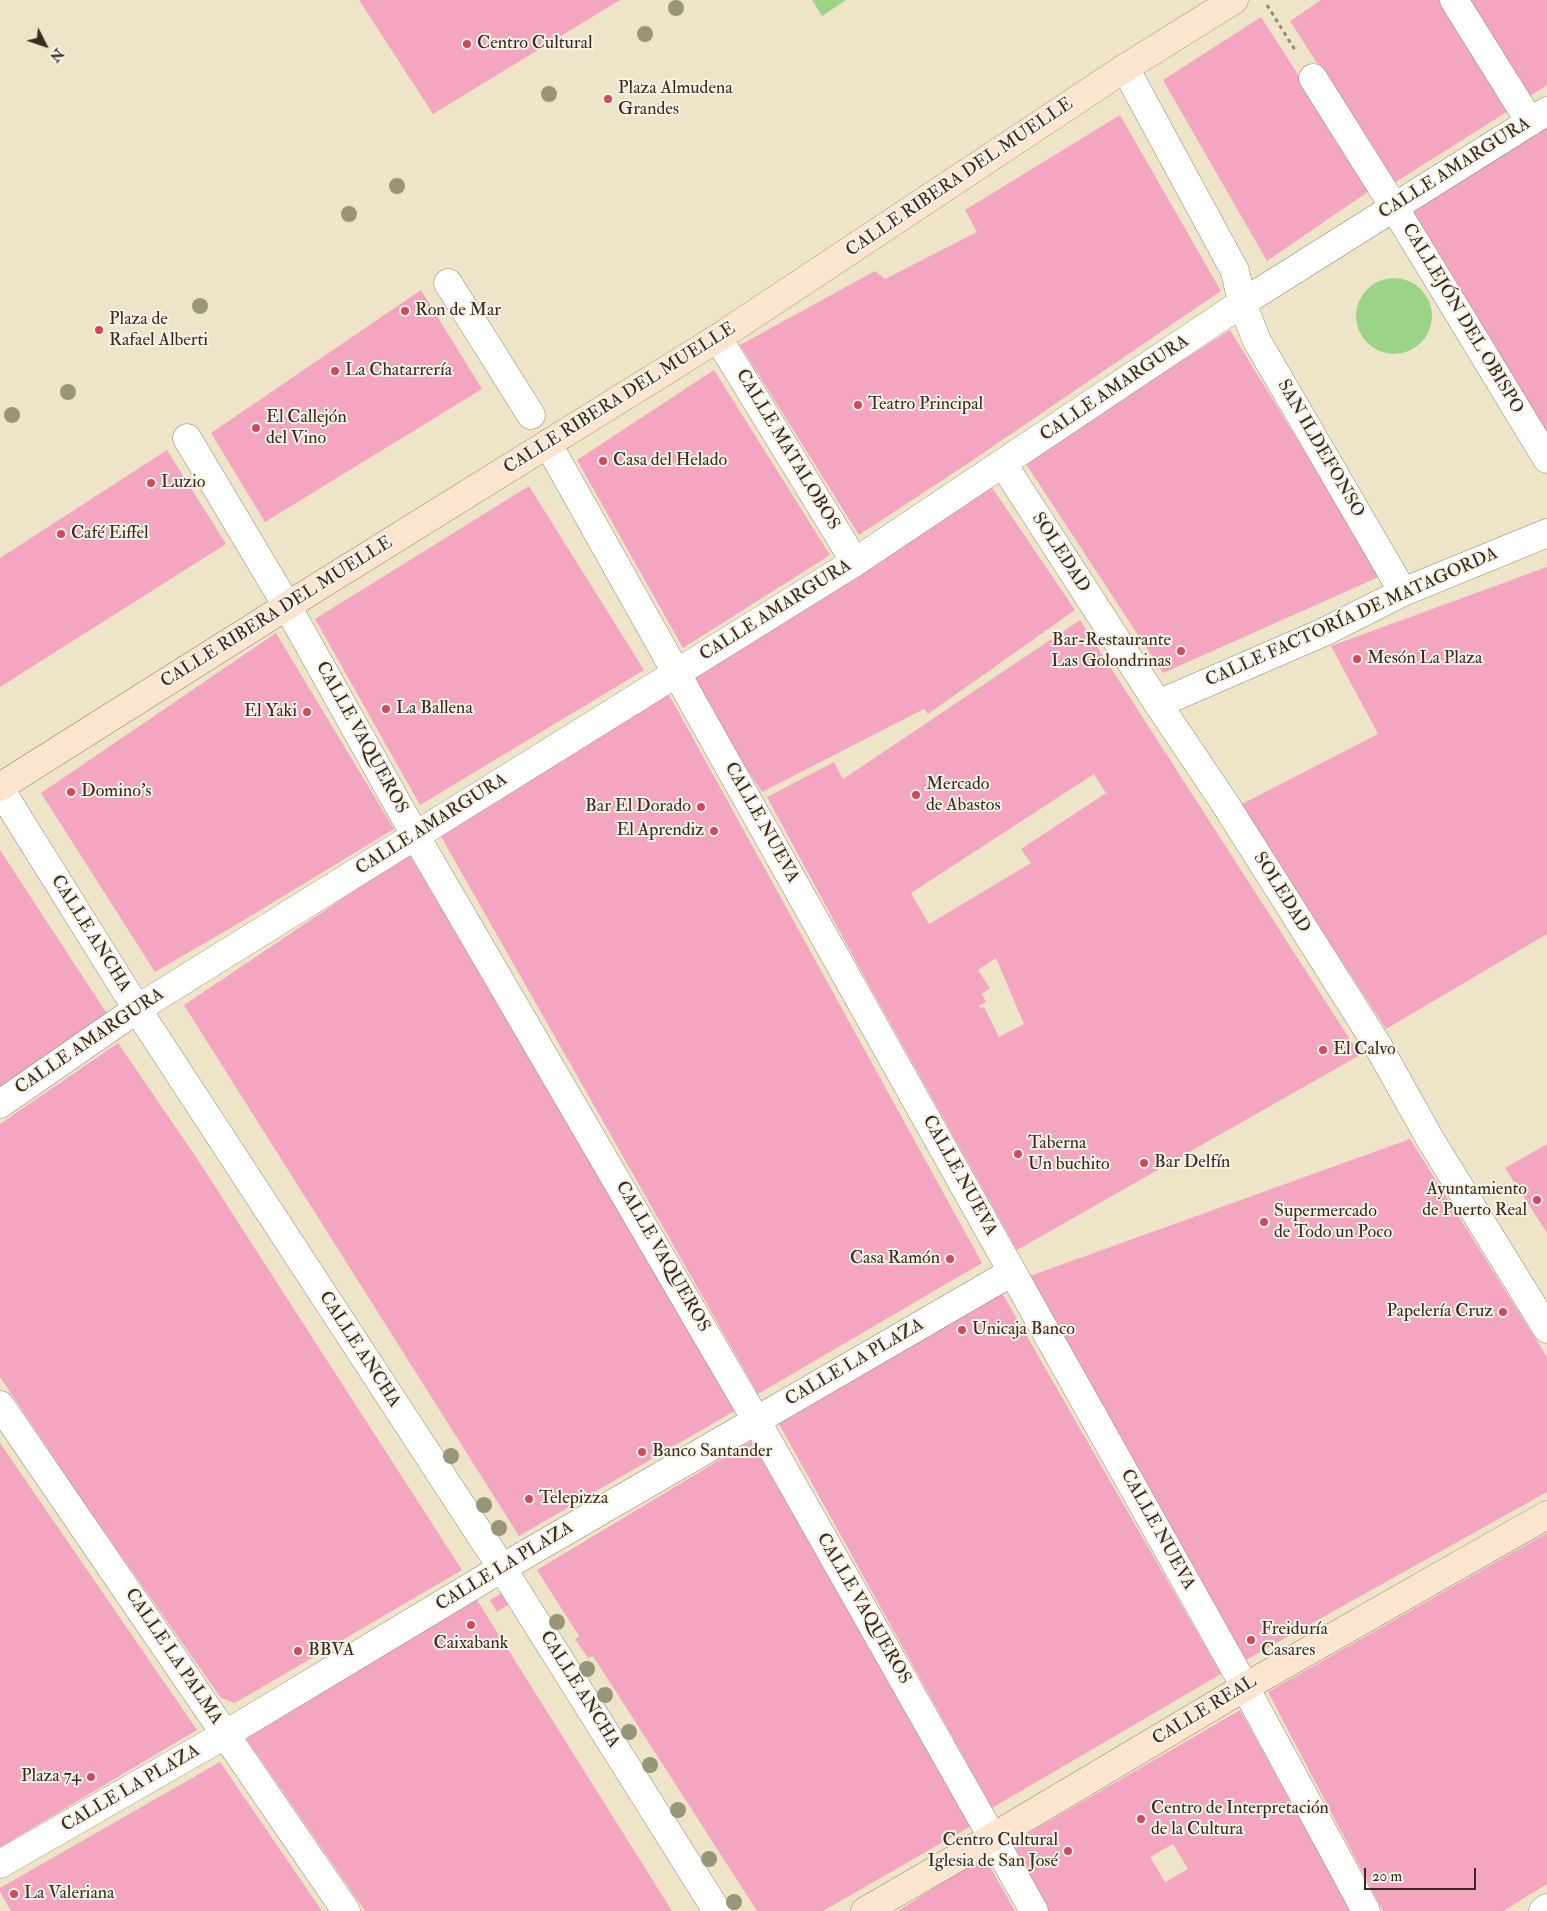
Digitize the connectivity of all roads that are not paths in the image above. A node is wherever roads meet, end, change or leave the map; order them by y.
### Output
1 (1234, 0) edge
2 (1454, 0) edge
3 (1125, 68) junction
4 (1313, 78) road end
5 (1539, 117) edge
6 (1394, 207) junction
7 (448, 284) dead end
8 (1242, 303) junction
9 (718, 338) junction
10 (530, 416) dead end
11 (187, 438) dead end
12 (548, 444) junction
13 (1547, 459) edge
14 (1003, 464) junction
15 (1547, 533) edge
16 (855, 562) junction
17 (1403, 592) junction
18 (287, 606) junction
19 (677, 672) junction
20 (1158, 704) junction
21 (0, 788) edge
22 (416, 835) junction
23 (137, 1009) junction
24 (0, 1104) edge
25 (1012, 1272) junction
26 (1547, 1329) edge
27 (0, 1405) edge
28 (756, 1420) junction
29 (1547, 1515) edge
30 (502, 1568) junction
31 (1246, 1687) junction
32 (226, 1734) junction
33 (993, 1838) junction
34 (0, 1864) edge
35 (1547, 1908) edge
36 (346, 1911) edge
37 (717, 1911) edge
38 (865, 1911) edge
39 (1034, 1911) edge
40 (1366, 1911) edge
41 (1543, 1911) edge

1 - 3 street, CALLE RIBERA DEL MUELLE
2 - 5 street
3 - 8 street, SAN ILDEFONSO
3 - 9 street, CALLE RIBERA DEL MUELLE
4 - 6 street, CALLEJÓN DEL OBISPO
5 - 6 street, CALLE AMARGURA
6 - 8 street, CALLE AMARGURA
6 - 13 street, CALLEJÓN DEL OBISPO
7 - 10 street
8 - 14 street, CALLE AMARGURA
8 - 17 street, SAN ILDEFONSO
9 - 12 street, CALLE RIBERA DEL MUELLE
9 - 16 street, CALLE MATALOBOS
11 - 18 street, CALLE VAQUEROS
12 - 18 street, CALLE RIBERA DEL MUELLE
12 - 19 street, CALLE NUEVA
14 - 16 street, CALLE AMARGURA
14 - 20 street, SOLEDAD
15 - 17 street, CALLE FACTORÍA DE MATAGORDA
16 - 19 street, CALLE AMARGURA
17 - 20 street, CALLE FACTORÍA DE MATAGORDA
18 - 21 street, CALLE RIBERA DEL MUELLE
18 - 22 street, CALLE VAQUEROS
19 - 22 street, CALLE AMARGURA
19 - 25 street, CALLE NUEVA
20 - 26 street, SOLEDAD
21 - 23 street, CALLE ANCHA
22 - 23 street, CALLE AMARGURA
22 - 28 street, CALLE VAQUEROS
23 - 24 street, CALLE AMARGURA
23 - 30 street, CALLE ANCHA
25 - 28 street, CALLE LA PLAZA
25 - 31 street, CALLE NUEVA
27 - 32 street, CALLE LA PALMA
28 - 30 street, CALLE LA PLAZA
28 - 33 street, CALLE VAQUEROS
29 - 31 street, CALLE REAL
30 - 32 street, CALLE LA PLAZA
30 - 37 street, CALLE ANCHA
31 - 33 street, CALLE REAL
31 - 40 street, CALLE NUEVA
32 - 34 street, CALLE LA PLAZA
32 - 36 street, CALLE LA PALMA
33 - 38 street, CALLE REAL
33 - 39 street, CALLE VAQUEROS
35 - 41 street

